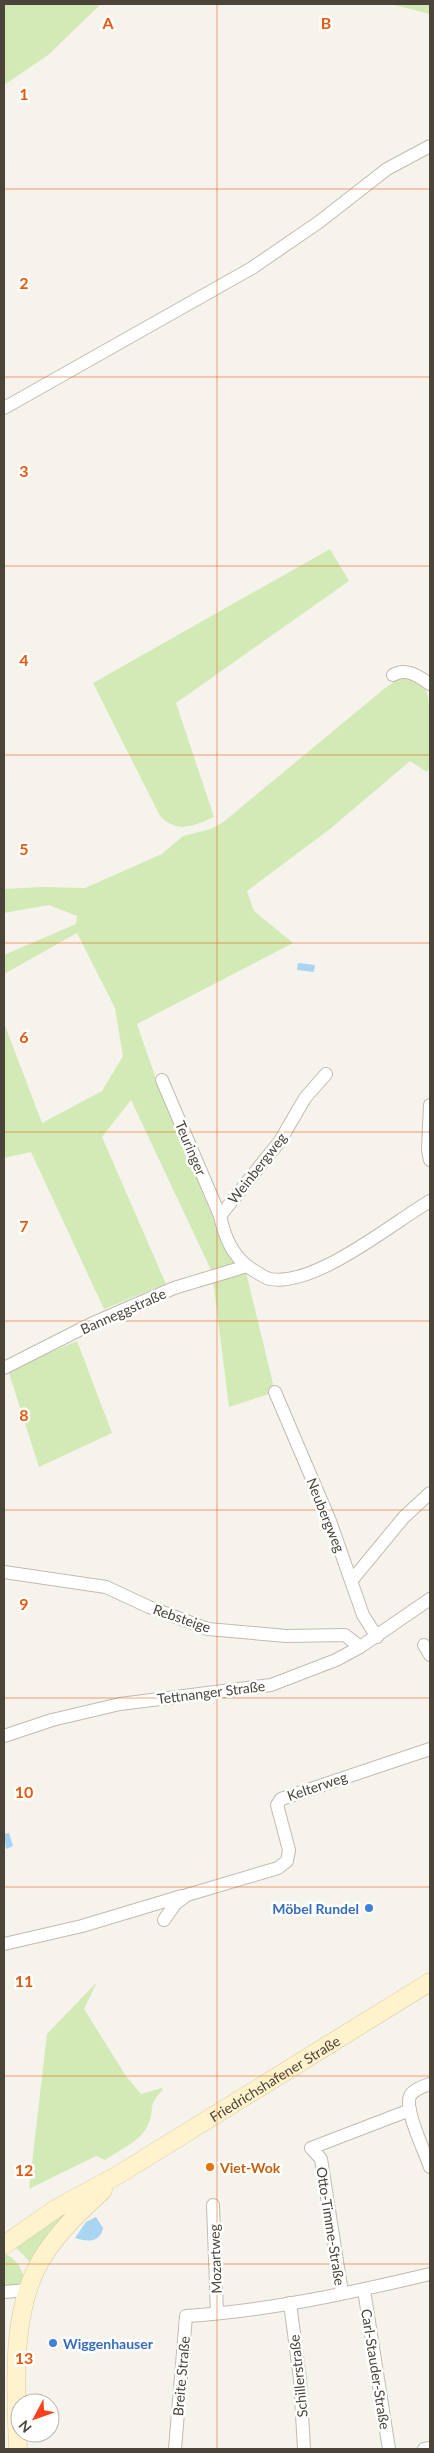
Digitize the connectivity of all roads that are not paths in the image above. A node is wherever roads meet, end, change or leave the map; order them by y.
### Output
1 (430, 146) edge
2 (4, 408) edge
3 (393, 675) dead end
4 (430, 684) edge
5 (326, 1074) dead end
6 (162, 1080) dead end
7 (430, 1105) edge
8 (430, 1160) edge
9 (430, 1201) edge
10 (220, 1216) junction
11 (247, 1266) junction
12 (4, 1368) edge
13 (275, 1392) dead end
14 (430, 1492) edge
15 (4, 1572) edge
16 (352, 1580) junction
17 (430, 1599) edge
18 (377, 1637) junction
19 (360, 1647) junction
20 (4, 1736) edge
21 (430, 1748) edge
22 (188, 1895) junction
23 (164, 1920) dead end
24 (4, 1944) edge
25 (430, 1982) edge
26 (430, 2084) edge
27 (410, 2110) junction
28 (430, 2167) edge
29 (118, 2175) junction
30 (213, 2205) dead end
31 (33, 2222) junction
32 (4, 2237) edge
33 (4, 2245) edge
34 (430, 2274) edge
35 (27, 2290) junction
36 (364, 2290) junction
37 (4, 2292) edge
38 (342, 2293) junction
39 (290, 2303) junction
40 (217, 2313) junction
41 (430, 2448) edge
42 (18, 2449) edge
43 (175, 2449) edge
44 (304, 2449) edge
45 (389, 2449) edge
46 (424, 2449) edge

1 - 2 street
3 - 4 street
5 - 10 street, Weinbergweg
6 - 10 street, Teuringer
7 - 8 street
9 - 11 street, Weinbergweg
10 - 11 street, Weinbergweg
11 - 12 street, Banneggstraße
13 - 16 street, Neubergweg
14 - 16 street
15 - 19 street, Rebsteige
16 - 18 street, Neubergweg
17 - 18 street, Tettnanger Straße
18 - 19 street, Tettnanger Straße
19 - 20 street, Tettnanger Straße
21 - 22 street, Kelterweg
22 - 23 street, Kelterweg
22 - 24 street, Kelterweg
25 - 29 main road, Friedrichshafener Straße
26 - 27 street
27 - 28 street
27 - 38 street, Otto-Timme-Straße
29 - 31 main road, Friedrichshafener Straße
29 - 35 main road, Friedrichshafener Straße
30 - 40 street, Mozartweg
31 - 32 street
31 - 33 main road, Friedrichshafener Straße
34 - 36 street
35 - 37 street
35 - 42 main road, Friedrichshafener Straße
36 - 38 street
36 - 45 street, Carl-Stauder-Straße
38 - 39 street
39 - 40 street
39 - 44 street, Schillerstraße
40 - 43 street, Breite Straße
41 - 46 street

